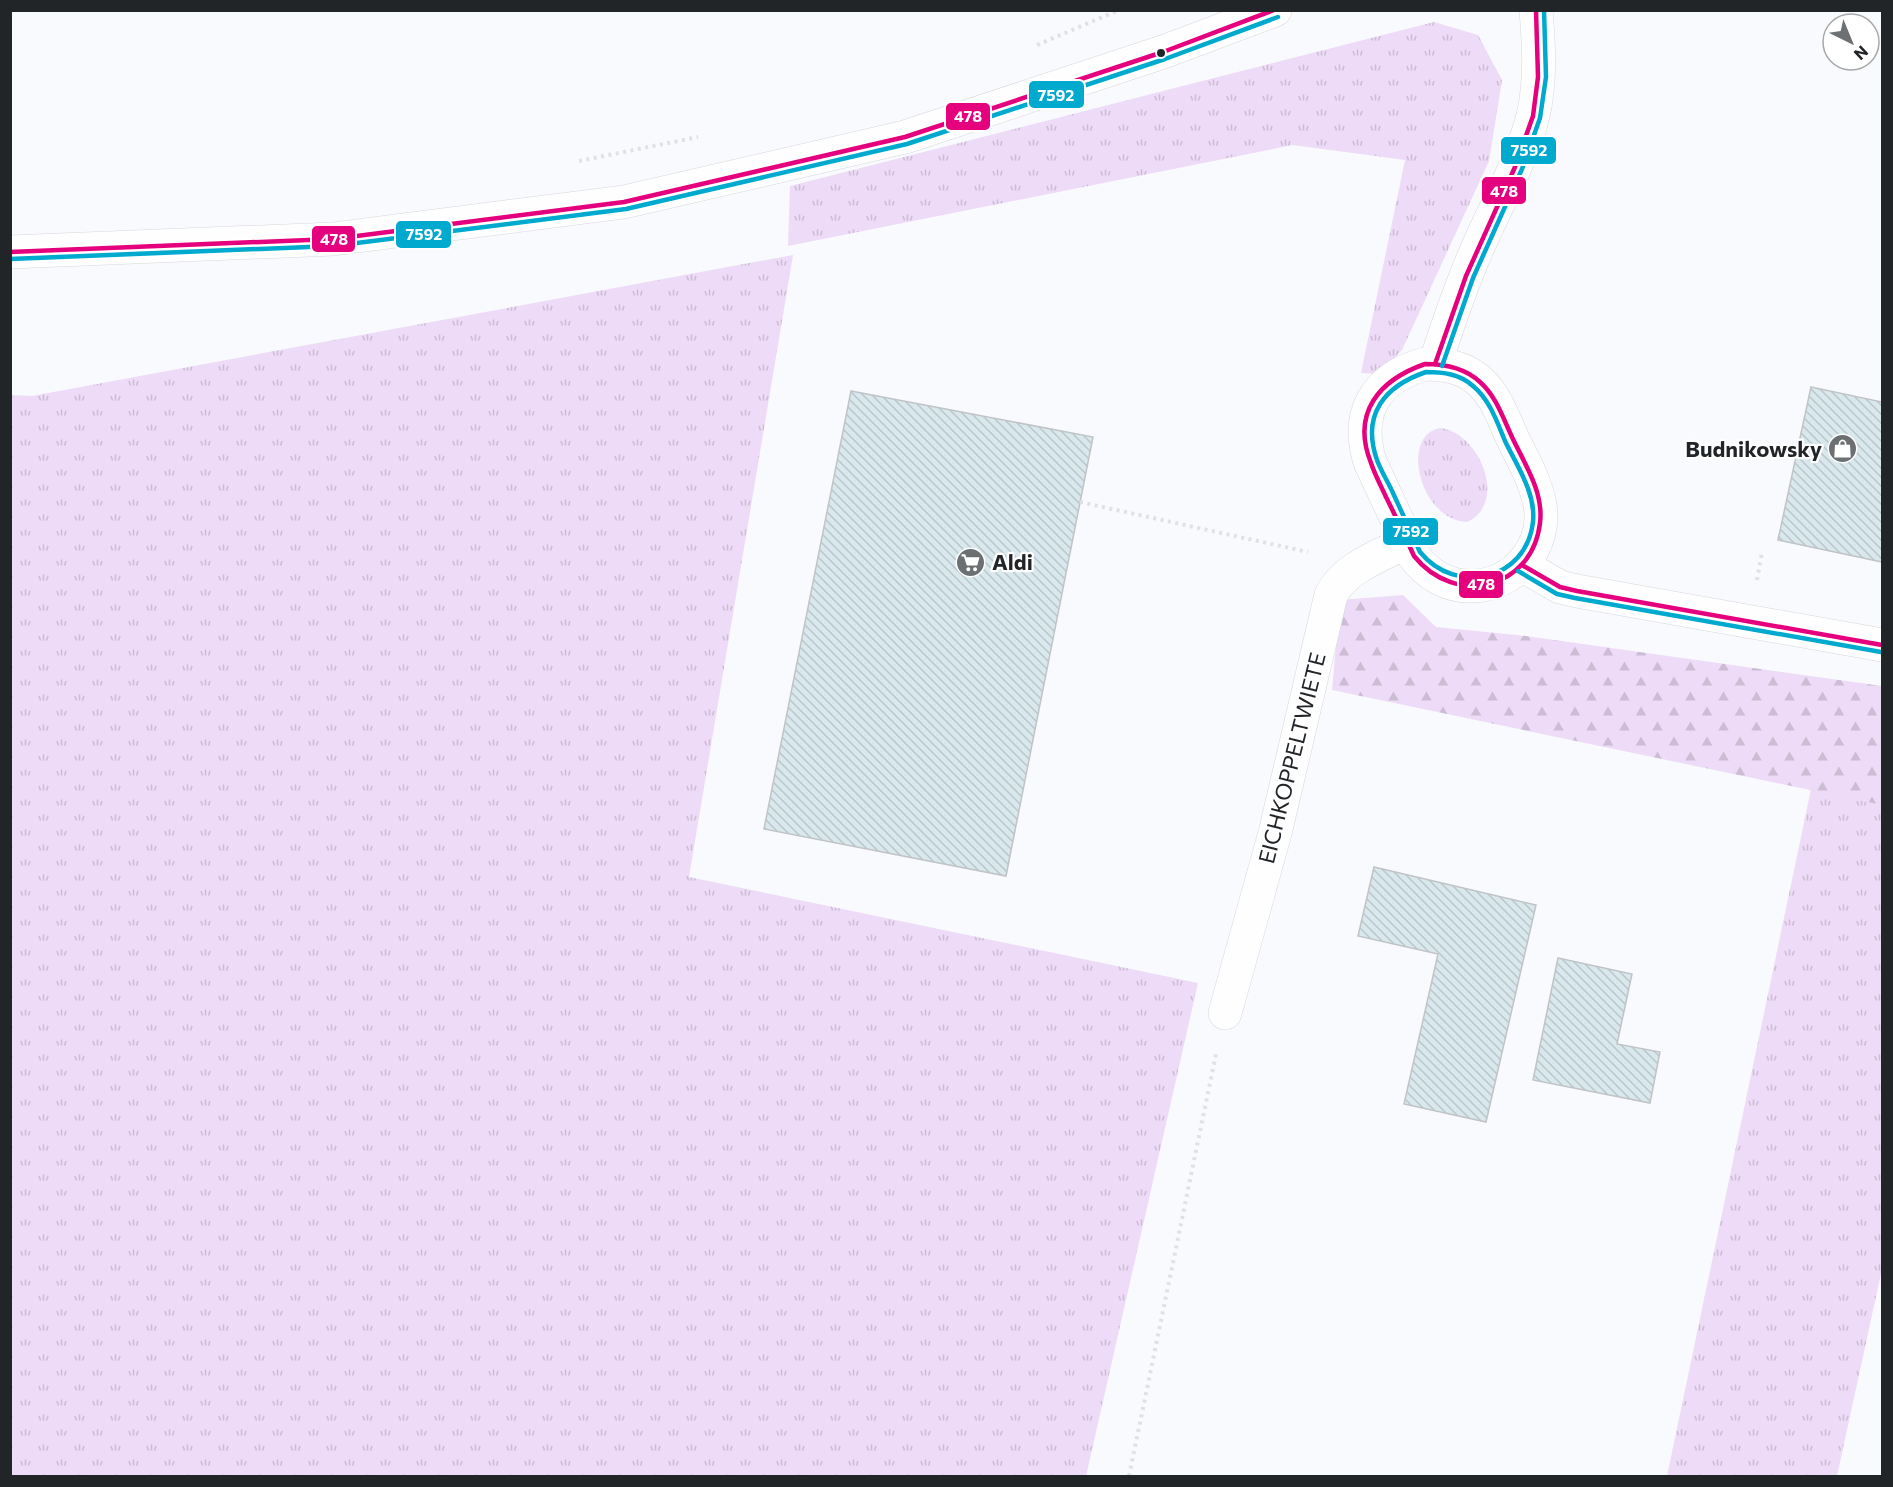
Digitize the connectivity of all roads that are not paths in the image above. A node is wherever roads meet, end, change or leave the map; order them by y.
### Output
1 (1275, 10) edge
2 (1536, 10) edge
3 (10, 252) edge
4 (1435, 364) junction
5 (1408, 541) junction
6 (1522, 565) junction
7 (1882, 645) edge
8 (1225, 1012) road end

1 - 3 street
2 - 4 street
4 - 5 street
4 - 6 street
5 - 6 street
5 - 8 street, EICHKOPPELTWIETE
6 - 7 street

